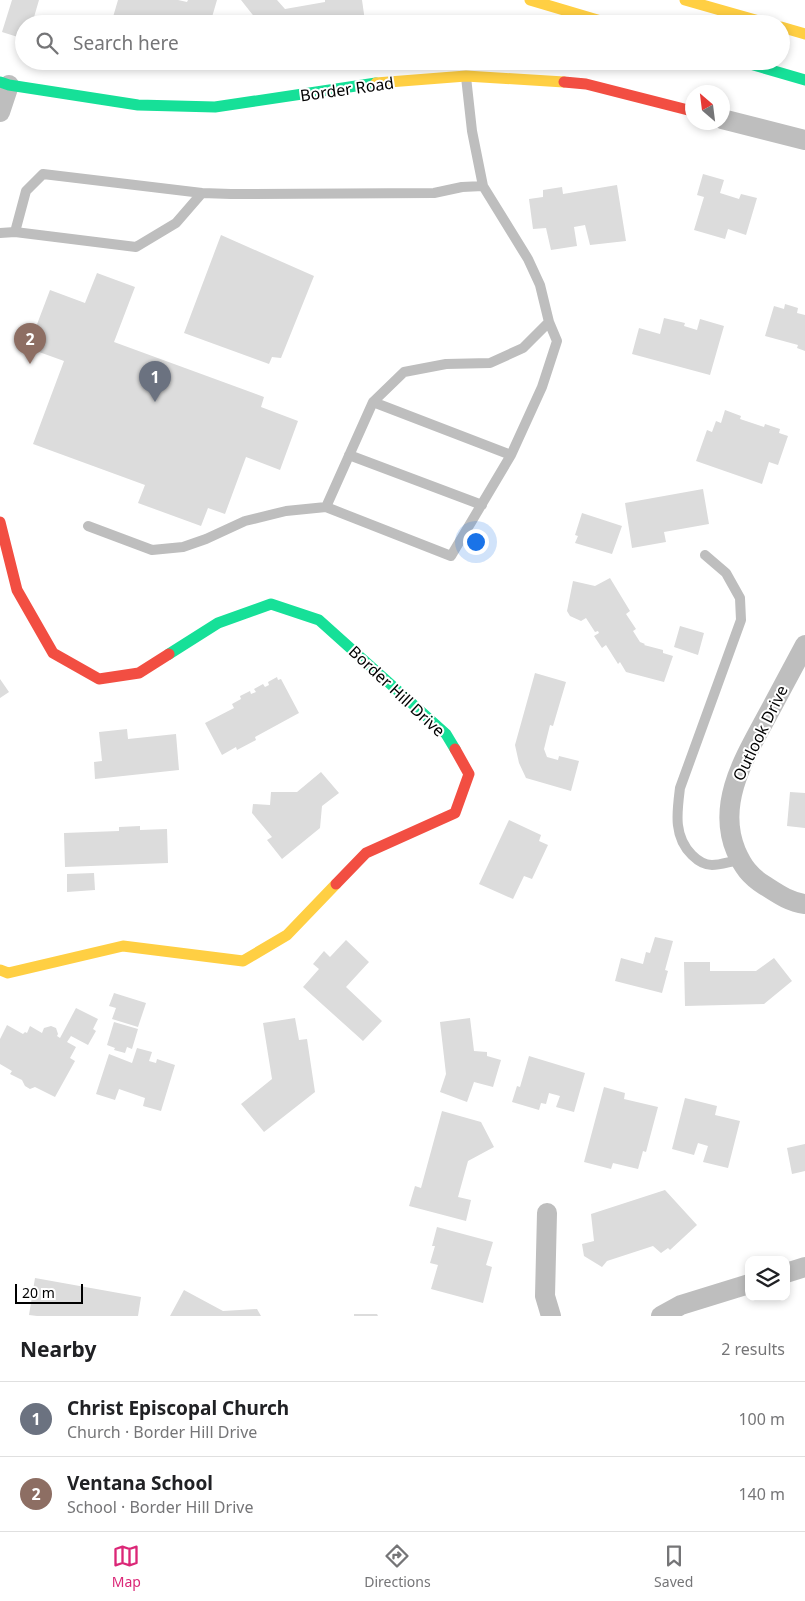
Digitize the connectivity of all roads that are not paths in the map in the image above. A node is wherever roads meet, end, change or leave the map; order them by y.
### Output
1 (530, 0) edge
2 (685, 0) edge
3 (581, 15) edge
4 (738, 15) edge
5 (790, 30) edge
6 (805, 34) edge
7 (771, 70) edge
8 (466, 76) junction
9 (805, 80) edge
10 (5, 84) edge
11 (685, 109) edge
12 (0, 112) edge
13 (730, 121) edge
14 (805, 140) edge
15 (483, 186) junction
16 (202, 193) junction
17 (14, 232) junction
18 (0, 233) edge
19 (549, 322) junction
20 (373, 402) junction
21 (349, 455) junction
22 (511, 455) junction
23 (482, 505) junction
24 (326, 507) junction
25 (0, 522) edge
26 (88, 526) dead end
27 (706, 555) dead end
28 (805, 645) edge
29 (740, 860) junction
30 (805, 904) edge
31 (0, 970) edge
32 (547, 1214) dead end
33 (805, 1267) edge
34 (790, 1272) edge
35 (745, 1285) edge
36 (551, 1316) edge
37 (661, 1316) edge

1 - 3 main road
2 - 4 main road
5 - 6 main road
7 - 9 main road
8 - 10 main road, Border Road
8 - 11 main road, Border Road
8 - 15 lane
10 - 12 street
13 - 14 street
15 - 16 lane
15 - 19 lane
16 - 17 lane
16 - 17 lane
17 - 18 lane
19 - 20 lane
19 - 22 lane
20 - 21 lane
20 - 22 lane
21 - 23 lane
21 - 24 lane
22 - 23 lane
23 - 24 lane
24 - 26 lane
25 - 31 main road, Border Hill Drive
27 - 29 lane
28 - 29 street, Outlook Drive
29 - 30 street, Outlook Drive
32 - 36 street
33 - 34 street
35 - 37 street

